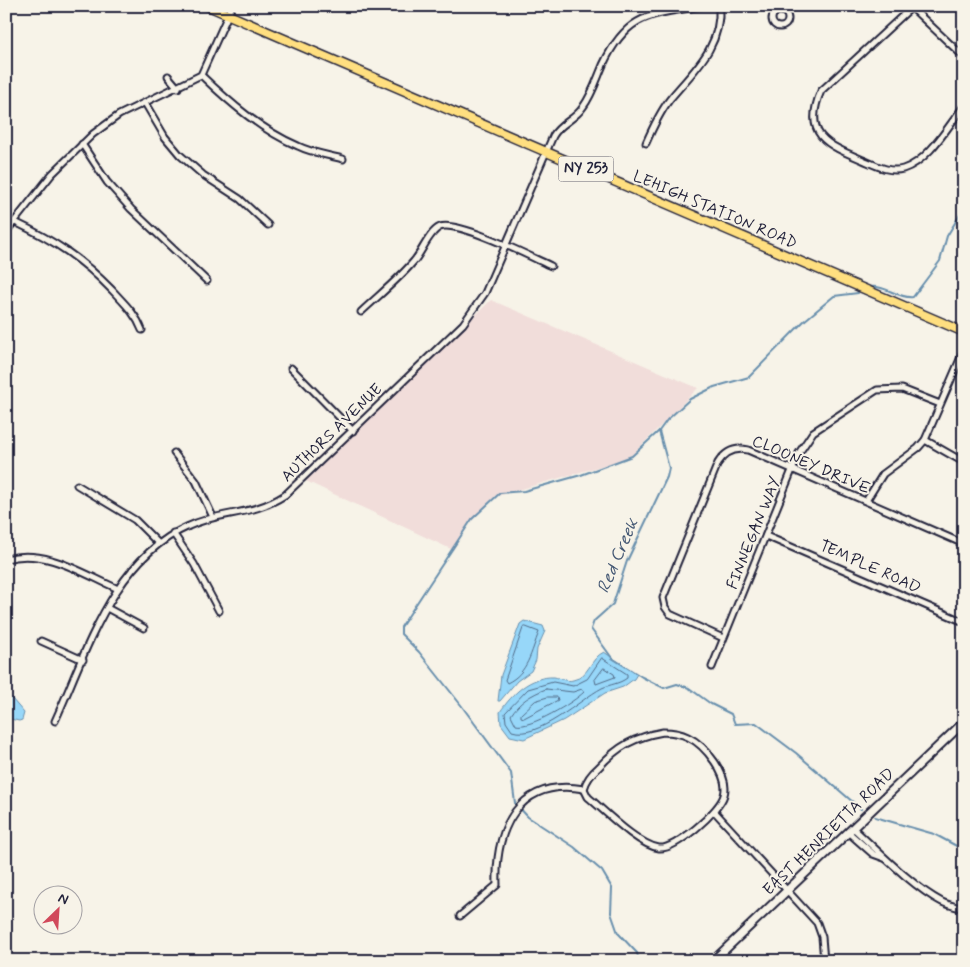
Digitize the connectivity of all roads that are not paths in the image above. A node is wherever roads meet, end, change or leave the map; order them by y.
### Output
1 (208, 6) edge
2 (232, 6) edge
3 (702, 6) edge
4 (719, 6) edge
5 (768, 6) edge
6 (912, 7) edge
7 (774, 13) dead end
8 (229, 15) junction
9 (964, 57) edge
10 (201, 74) junction
11 (168, 76) dead end
12 (178, 88) junction
13 (145, 102) junction
14 (964, 106) edge
15 (646, 143) dead end
16 (82, 144) junction
17 (546, 152) junction
18 (343, 158) dead end
19 (15, 222) junction
20 (268, 225) dead end
21 (6, 232) edge
22 (506, 246) junction
23 (552, 266) dead end
24 (207, 281) dead end
25 (362, 312) dead end
26 (142, 330) dead end
27 (964, 332) edge
28 (964, 350) edge
29 (291, 368) dead end
30 (940, 404) junction
31 (353, 431) junction
32 (925, 440) junction
33 (174, 453) dead end
34 (964, 459) edge
35 (793, 469) junction
36 (77, 485) dead end
37 (866, 502) junction
38 (213, 517) junction
39 (173, 533) junction
40 (766, 536) junction
41 (158, 543) junction
42 (964, 544) edge
43 (6, 559) edge
44 (116, 588) junction
45 (106, 608) junction
46 (219, 612) dead end
47 (964, 622) edge
48 (144, 628) dead end
49 (723, 638) junction
50 (41, 641) dead end
51 (83, 660) junction
52 (712, 667) dead end
53 (55, 721) dead end
54 (964, 722) edge
55 (584, 789) junction
56 (714, 812) junction
57 (850, 830) junction
58 (787, 890) junction
59 (964, 909) edge
60 (460, 916) dead end
61 (713, 961) edge
62 (824, 961) edge

1 - 8 main road, LEHIGH STATION ROAD / NY 253
2 - 8 street
3 - 17 street, AUTHORS AVENUE
4 - 15 street
5 - 7 street
6 - 9 street
6 - 14 street
8 - 10 street
8 - 17 main road, LEHIGH STATION ROAD / NY 253
10 - 12 street
10 - 18 street
11 - 12 street
12 - 13 street
13 - 16 street
13 - 20 street
16 - 19 street
16 - 24 street
17 - 22 street, AUTHORS AVENUE
17 - 27 main road, LEHIGH STATION ROAD / NY 253
19 - 21 street
19 - 26 street
22 - 23 street
22 - 25 street
22 - 31 street, AUTHORS AVENUE
28 - 30 street
29 - 31 street
30 - 32 street
30 - 35 street, FINNEGAN WAY
31 - 38 street, AUTHORS AVENUE
32 - 34 street
32 - 37 street
33 - 38 street
35 - 37 street, CLOONEY DRIVE
35 - 40 street, FINNEGAN WAY
35 - 49 street, CLOONEY DRIVE
36 - 41 street
37 - 42 street, CLOONEY DRIVE
38 - 39 street, AUTHORS AVENUE
39 - 41 street, AUTHORS AVENUE
39 - 46 street
40 - 47 street, TEMPLE ROAD
40 - 49 street, FINNEGAN WAY
41 - 44 street, AUTHORS AVENUE
43 - 44 street
44 - 45 street, AUTHORS AVENUE
45 - 48 street
45 - 51 street, AUTHORS AVENUE
49 - 52 street, FINNEGAN WAY
50 - 51 street
51 - 53 street, AUTHORS AVENUE
54 - 57 main road, EAST HENRIETTA ROAD
55 - 56 street
55 - 56 street
55 - 60 street
56 - 58 street
57 - 58 main road, EAST HENRIETTA ROAD
57 - 59 street
58 - 61 main road, EAST HENRIETTA ROAD
58 - 62 street

